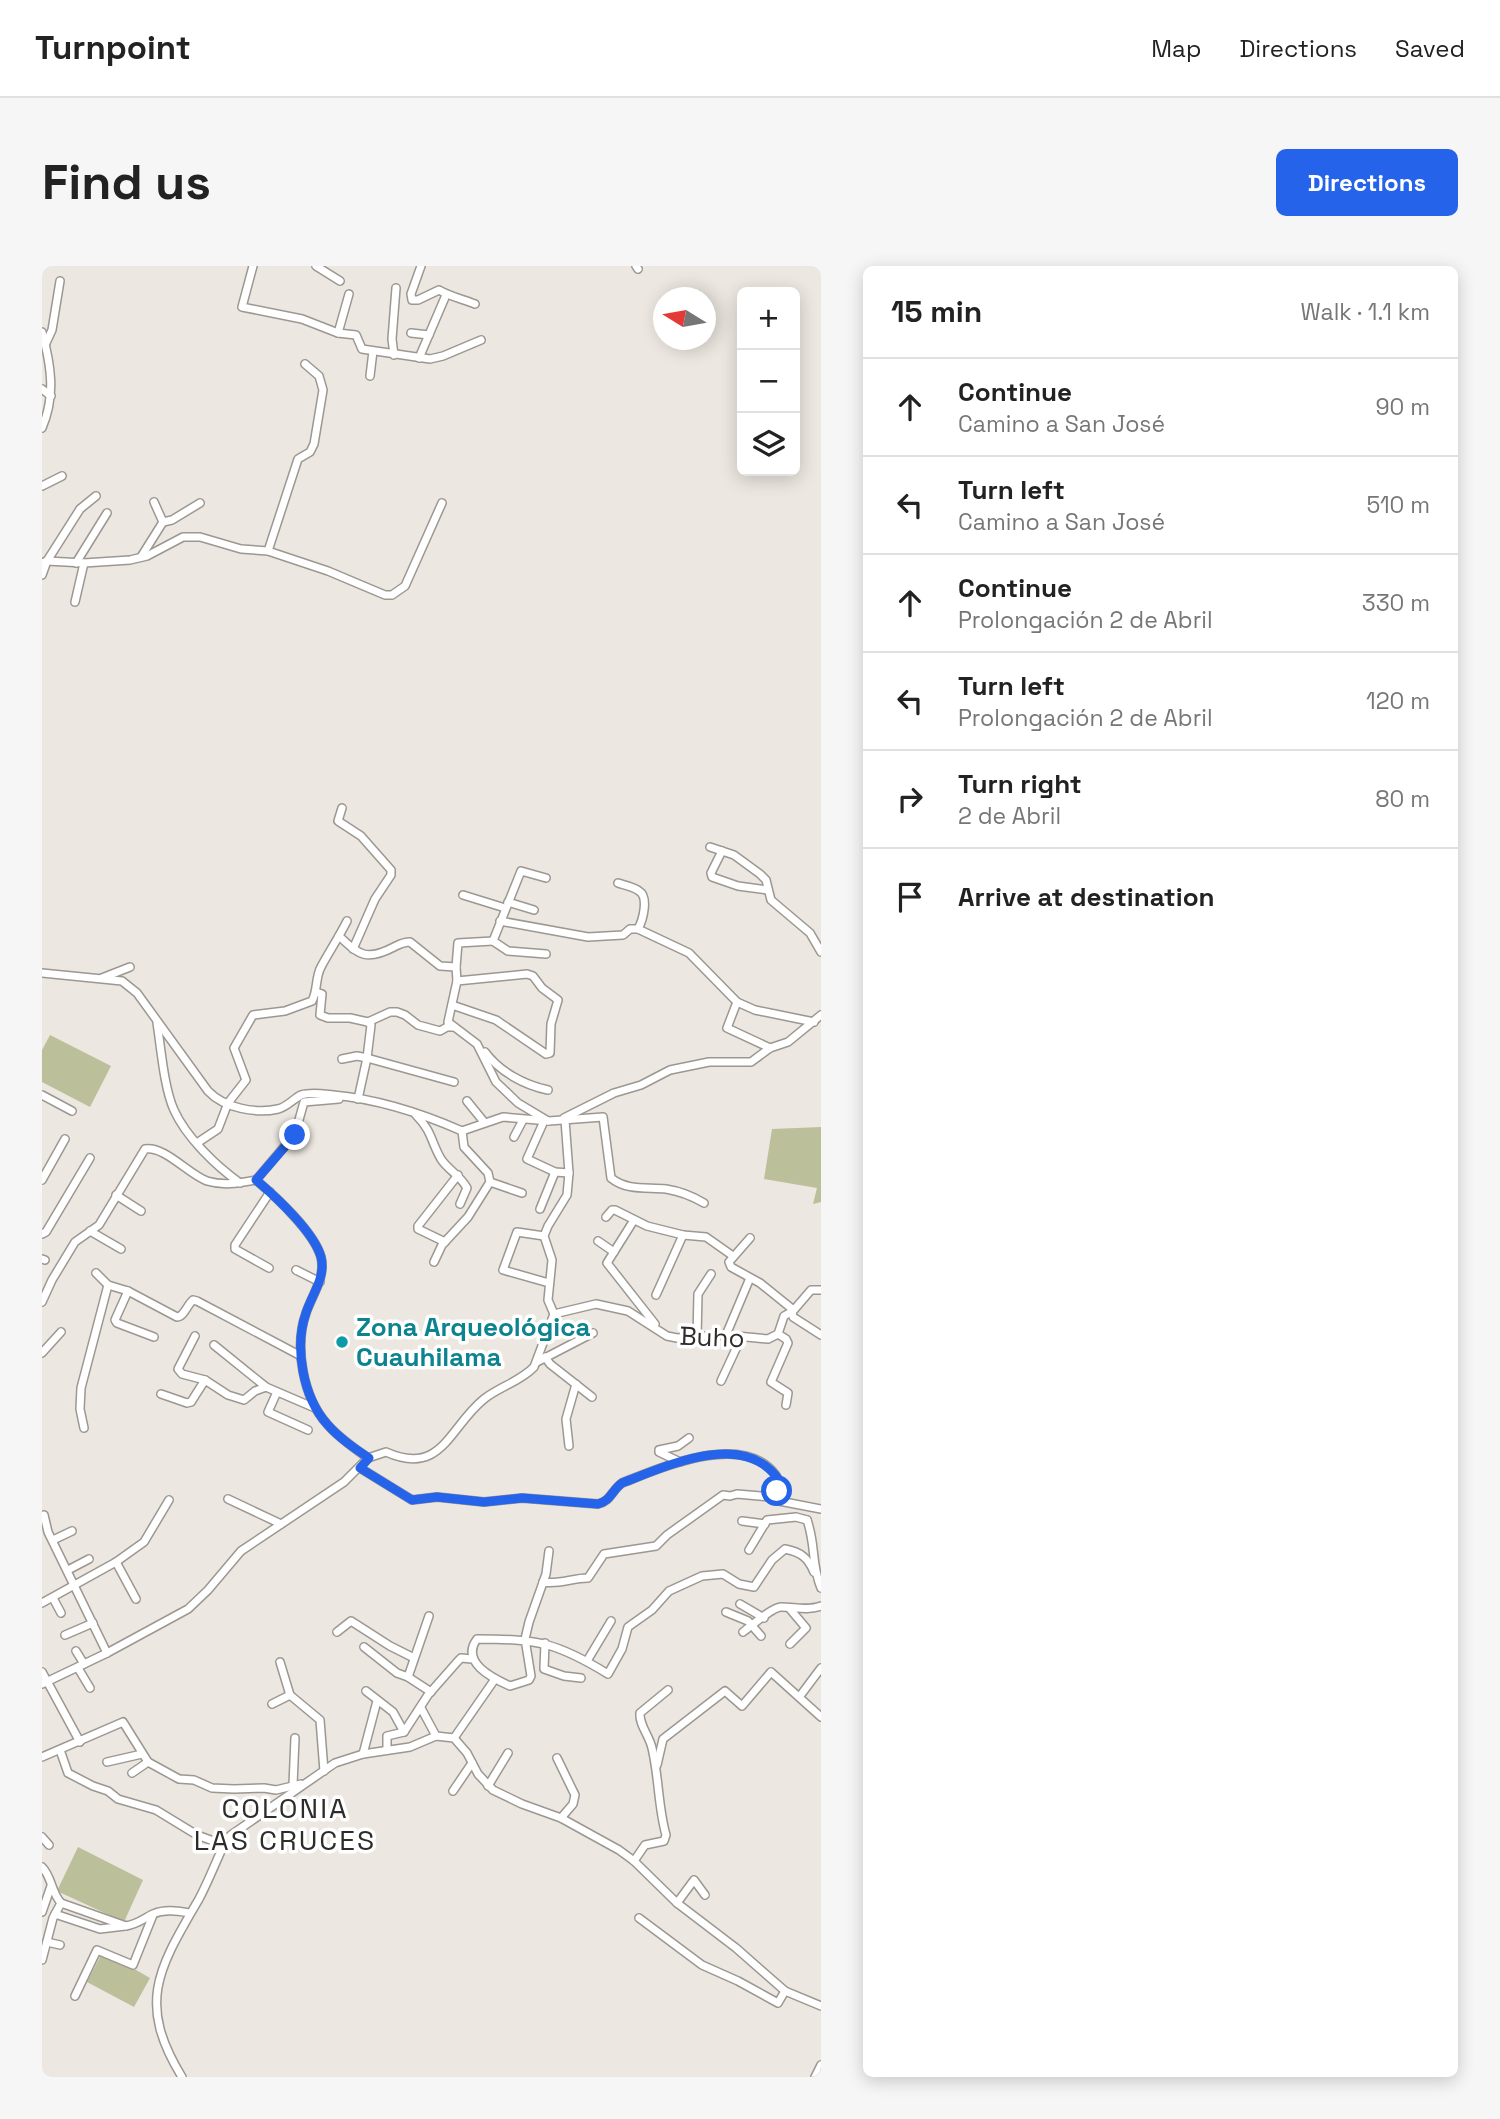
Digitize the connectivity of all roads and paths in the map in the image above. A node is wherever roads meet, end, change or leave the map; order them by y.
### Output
1 (254, 266) edge
2 (316, 266) edge
3 (421, 266) edge
4 (60, 281) dead end
5 (340, 281) dead end
6 (396, 288) dead end
7 (349, 294) dead end
8 (446, 295) junction
9 (475, 304) dead end
10 (42, 332) edge
11 (338, 332) junction
12 (411, 334) dead end
13 (429, 335) junction
14 (481, 340) dead end
15 (46, 344) junction
16 (373, 351) junction
17 (394, 355) junction
18 (419, 358) junction
19 (305, 364) dead end
20 (370, 376) dead end
21 (42, 389) edge
22 (51, 396) junction
23 (42, 428) edge
24 (62, 476) dead end
25 (42, 486) edge
26 (96, 496) dead end
27 (154, 502) dead end
28 (200, 503) dead end
29 (442, 503) dead end
30 (107, 513) dead end
31 (163, 522) junction
32 (268, 551) junction
33 (141, 557) junction
34 (45, 562) edge
35 (80, 563) junction
36 (42, 575) edge
37 (75, 602) dead end
38 (342, 808) dead end
39 (709, 846) dead end
40 (722, 851) junction
41 (546, 878) dead end
42 (618, 883) dead end
43 (768, 890) junction
44 (463, 895) dead end
45 (506, 905) junction
46 (534, 910) dead end
47 (347, 921) dead end
48 (500, 921) junction
49 (638, 929) junction
50 (339, 936) junction
51 (493, 941) junction
52 (353, 949) junction
53 (821, 952) edge
54 (546, 954) dead end
55 (130, 967) dead end
56 (456, 967) junction
57 (42, 974) edge
58 (102, 978) junction
59 (457, 981) junction
60 (316, 992) junction
61 (737, 1002) junction
62 (452, 1005) junction
63 (821, 1014) edge
64 (156, 1019) junction
65 (821, 1021) edge
66 (811, 1023) junction
67 (370, 1026) junction
68 (454, 1027) junction
69 (477, 1044) junction
70 (770, 1048) junction
71 (367, 1058) junction
72 (342, 1059) dead end
73 (454, 1082) dead end
74 (548, 1090) dead end
75 (42, 1095) edge
76 (355, 1098) junction
77 (467, 1101) dead end
78 (228, 1103) junction
79 (72, 1111) dead end
80 (414, 1112) junction
81 (523, 1120) junction
82 (563, 1120) junction
83 (546, 1121) junction
84 (484, 1122) junction
85 (462, 1131) junction
86 (514, 1137) dead end
87 (65, 1139) dead end
88 (197, 1143) junction
89 (90, 1158) dead end
90 (555, 1172) junction
91 (569, 1173) junction
92 (458, 1175) junction
93 (42, 1180) edge
94 (256, 1180) junction
95 (490, 1182) junction
96 (240, 1183) junction
97 (270, 1192) junction
98 (522, 1193) dead end
99 (116, 1195) junction
100 (704, 1203) dead end
101 (460, 1204) dead end
102 (540, 1209) dead end
103 (141, 1211) dead end
104 (606, 1217) dead end
105 (634, 1220) junction
106 (90, 1231) junction
107 (42, 1234) edge
108 (683, 1235) junction
109 (544, 1236) junction
110 (751, 1238) dead end
111 (598, 1241) dead end
112 (445, 1242) junction
113 (121, 1250) dead end
114 (614, 1252) junction
115 (733, 1256) junction
116 (434, 1262) dead end
117 (269, 1268) dead end
118 (296, 1270) dead end
119 (96, 1273) dead end
120 (711, 1274) dead end
121 (751, 1278) junction
122 (320, 1282) junction
123 (549, 1283) junction
124 (108, 1285) junction
125 (821, 1290) edge
126 (128, 1291) junction
127 (656, 1295) dead end
128 (42, 1302) edge
129 (793, 1311) junction
130 (554, 1314) junction
131 (660, 1331) junction
132 (61, 1332) dead end
133 (593, 1333) dead end
134 (778, 1334) junction
135 (195, 1335) dead end
136 (726, 1335) junction
137 (821, 1335) edge
138 (154, 1336) dead end
139 (696, 1337) junction
140 (741, 1338) junction
141 (214, 1345) dead end
142 (42, 1353) edge
143 (301, 1356) junction
144 (545, 1357) junction
145 (536, 1362) junction
146 (205, 1380) junction
147 (721, 1381) dead end
148 (576, 1384) junction
149 (266, 1387) junction
150 (277, 1392) junction
151 (162, 1394) dead end
152 (592, 1397) dead end
153 (786, 1405) dead end
154 (316, 1408) junction
155 (84, 1428) dead end
156 (308, 1430) dead end
157 (689, 1438) dead end
158 (569, 1447) dead end
159 (369, 1458) junction
160 (681, 1462) junction
161 (360, 1468) junction
162 (771, 1497) junction
163 (228, 1499) dead end
164 (169, 1500) dead end
165 (821, 1511) edge
166 (44, 1515) dead end
167 (807, 1520) junction
168 (742, 1521) dead end
169 (281, 1524) junction
170 (765, 1524) junction
171 (72, 1531) dead end
172 (45, 1533) edge
173 (53, 1540) junction
174 (749, 1550) dead end
175 (549, 1551) dead end
176 (89, 1559) dead end
177 (116, 1562) junction
178 (68, 1570) junction
179 (814, 1573) junction
180 (543, 1582) junction
181 (76, 1586) junction
182 (821, 1588) edge
183 (53, 1598) junction
184 (136, 1599) dead end
185 (42, 1603) edge
186 (740, 1604) dead end
187 (821, 1606) edge
188 (790, 1609) junction
189 (726, 1612) dead end
190 (61, 1613) dead end
191 (429, 1616) dead end
192 (764, 1618) junction
193 (611, 1621) dead end
194 (93, 1623) junction
195 (753, 1625) junction
196 (337, 1632) dead end
197 (743, 1632) dead end
198 (65, 1635) dead end
199 (761, 1636) dead end
200 (525, 1639) junction
201 (545, 1643) junction
202 (790, 1644) dead end
203 (364, 1647) dead end
204 (76, 1651) dead end
205 (107, 1653) junction
206 (414, 1658) junction
207 (472, 1659) junction
208 (587, 1661) junction
209 (280, 1662) dead end
210 (81, 1666) junction
211 (821, 1668) edge
212 (42, 1672) edge
213 (408, 1677) junction
214 (581, 1678) dead end
215 (495, 1679) junction
216 (44, 1683) edge
217 (90, 1688) dead end
218 (668, 1690) dead end
219 (366, 1691) dead end
220 (431, 1692) junction
221 (290, 1695) junction
222 (800, 1696) junction
223 (377, 1701) junction
224 (272, 1704) dead end
225 (421, 1708) junction
226 (821, 1717) edge
227 (404, 1732) junction
228 (436, 1736) junction
229 (295, 1738) dead end
230 (454, 1738) junction
231 (80, 1742) junction
232 (60, 1750) junction
233 (387, 1750) junction
234 (142, 1754) junction
235 (363, 1754) junction
236 (508, 1754) dead end
237 (42, 1757) edge
238 (557, 1758) dead end
239 (107, 1762) dead end
240 (148, 1762) junction
241 (472, 1763) junction
242 (657, 1765) junction
243 (324, 1771) junction
244 (132, 1773) dead end
245 (297, 1785) junction
246 (488, 1786) junction
247 (276, 1790) junction
248 (453, 1791) dead end
249 (272, 1806) junction
250 (561, 1818) junction
251 (42, 1837) edge
252 (50, 1844) dead end
253 (224, 1845) junction
254 (635, 1861) junction
255 (42, 1867) edge
256 (52, 1884) junction
257 (705, 1895) dead end
258 (61, 1903) junction
259 (677, 1903) junction
260 (42, 1912) edge
261 (190, 1913) junction
262 (154, 1914) junction
263 (54, 1916) junction
264 (639, 1918) dead end
265 (126, 1926) junction
266 (47, 1942) junction
267 (60, 1945) dead end
268 (42, 1960) edge
269 (785, 1991) junction
270 (75, 1996) dead end
271 (778, 2003) junction
272 (821, 2006) edge
273 (776, 2012) dead end
274 (821, 2065) edge
275 (182, 2077) edge
276 (815, 2077) edge

1 - 11 street
2 - 5 street
3 - 8 street
4 - 15 street
6 - 17 street
7 - 11 street
8 - 9 street
8 - 13 street
10 - 15 street
11 - 16 street
12 - 13 street
13 - 18 street
14 - 18 street
15 - 22 street
16 - 17 street
16 - 20 street
17 - 18 street
19 - 32 street
21 - 22 street
22 - 23 street
24 - 25 street
26 - 34 street
27 - 31 street
28 - 31 street
29 - 32 street
30 - 35 street
31 - 33 street
32 - 33 street
33 - 35 street
34 - 35 street
34 - 36 street
35 - 37 street
38 - 52 street
39 - 40 street
40 - 43 street
40 - 43 street
41 - 45 street
42 - 49 street
43 - 53 street
44 - 45 street
45 - 46 street
45 - 48 street
47 - 50 street
48 - 49 street
48 - 51 street
49 - 61 street
50 - 52 street
50 - 60 street
51 - 54 street
51 - 56 street
52 - 56 street
55 - 58 street
56 - 59 street
57 - 58 street
58 - 64 street
59 - 62 street
59 - 62 street
60 - 67 street
60 - 78 street
61 - 66 street
61 - 70 street
62 - 68 street
63 - 66 street
64 - 78 street
64 - 88 street
65 - 66 street
66 - 70 street
67 - 68 street
67 - 71 street
68 - 69 street
69 - 74 street
69 - 83 street
70 - 82 street
71 - 72 street
71 - 73 street
71 - 76 street
75 - 79 street
76 - 78 street
76 - 80 street
76 - 94 street
77 - 84 street
78 - 88 street
80 - 85 street
80 - 92 street
81 - 83 street
81 - 84 street
81 - 86 street
82 - 83 street
82 - 91 street
82 - 100 street
83 - 90 street
84 - 85 street
85 - 95 street
87 - 93 street
88 - 96 street
89 - 107 street
90 - 91 street
90 - 102 street
91 - 109 street
92 - 101 street
92 - 112 street
94 - 96 street
94 - 97 street
95 - 98 street
95 - 112 street
96 - 99 street
97 - 117 street
97 - 122 street
99 - 103 street
99 - 106 street
104 - 105 street
105 - 108 street
105 - 114 street
106 - 113 street
106 - 128 street
108 - 115 street
108 - 127 street
109 - 123 street
109 - 123 street
110 - 115 street
111 - 114 street
112 - 116 street
114 - 131 street
115 - 121 street
118 - 122 street
119 - 124 street
120 - 139 street
121 - 129 street
121 - 136 street
122 - 143 street
123 - 130 street
124 - 126 street
124 - 155 street
125 - 129 street, Buho
126 - 138 street
126 - 143 street
129 - 134 street, Buho
129 - 137 street
130 - 131 street, Buho
130 - 145 street
131 - 139 street, Buho
132 - 142 street
133 - 144 street
134 - 140 street, Buho
134 - 153 street
135 - 146 street
136 - 139 street, Buho
136 - 140 street, Buho
140 - 147 street
141 - 149 street
143 - 154 street
144 - 145 street
144 - 148 street
145 - 159 street
146 - 149 street
146 - 151 street
148 - 152 street
148 - 158 street
149 - 150 street
150 - 154 street
150 - 156 street
154 - 159 street
157 - 160 street
159 - 161 street
160 - 161 street
160 - 162 street
161 - 169 street
162 - 165 street
162 - 180 street
163 - 169 street
164 - 177 street
165 - 167 street
166 - 172 street
167 - 170 street
167 - 179 street
168 - 170 street
169 - 205 street
170 - 174 street
171 - 173 street
172 - 173 street
173 - 178 street
175 - 180 street
176 - 178 street
177 - 181 street
177 - 184 street
178 - 181 street
179 - 182 street
179 - 208 street
180 - 200 street
181 - 183 street
181 - 194 street
183 - 185 street
183 - 190 street
186 - 192 street
187 - 188 street
188 - 192 street
188 - 202 street
189 - 195 street
191 - 206 street
192 - 195 street
193 - 208 street
194 - 198 street
194 - 205 street
195 - 197 street
195 - 199 street
196 - 206 street
200 - 201 street
200 - 207 street
200 - 215 street
201 - 208 street
201 - 214 street
203 - 213 street
204 - 210 street
205 - 210 street
206 - 213 street
207 - 215 street
207 - 220 street
209 - 221 street
210 - 216 street
210 - 217 street
211 - 222 street
212 - 216 street
213 - 220 street
215 - 230 street
216 - 231 street
218 - 242 street
219 - 223 street
220 - 225 street
221 - 224 street
221 - 243 street
222 - 226 street
222 - 242 street
223 - 227 street
223 - 235 street
225 - 227 street
225 - 228 street
227 - 233 street
228 - 230 street
228 - 233 street
229 - 245 street
230 - 241 street
231 - 232 street
231 - 234 street
232 - 237 street
232 - 253 street
233 - 235 street
234 - 239 street
234 - 240 street
235 - 243 street
236 - 246 street
238 - 250 street
240 - 244 street
240 - 247 street
241 - 246 street
241 - 248 street
242 - 254 street
243 - 245 street
245 - 247 street
245 - 249 street
246 - 250 street
247 - 249 street
249 - 253 street
250 - 254 street
251 - 252 street
253 - 261 street
254 - 259 street
255 - 256 street
256 - 258 street
256 - 260 street
257 - 259 street
258 - 263 street
258 - 265 street
259 - 269 street
260 - 263 street
261 - 262 street
261 - 275 street
262 - 265 street
262 - 270 street
263 - 265 street
263 - 266 street
264 - 271 street
266 - 267 street
266 - 268 street
269 - 271 street
269 - 272 street
271 - 273 street
274 - 276 street

